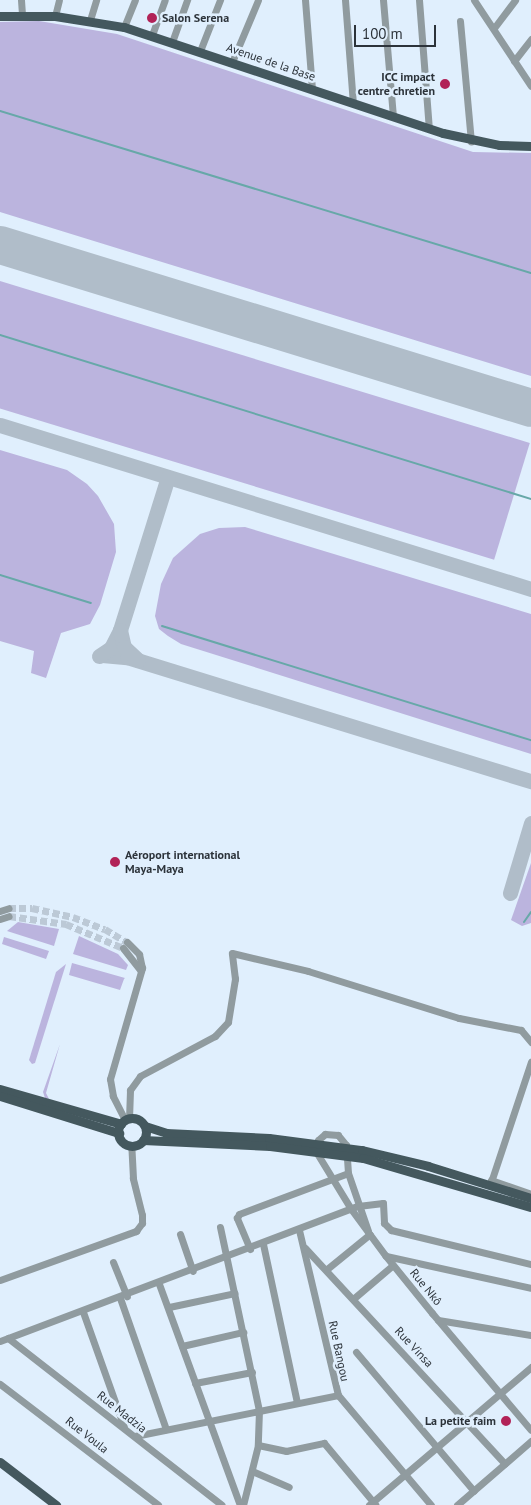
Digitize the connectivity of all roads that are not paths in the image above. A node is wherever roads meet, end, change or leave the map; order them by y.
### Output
1 (59, 0) edge
2 (96, 0) edge
3 (134, 0) edge
4 (165, 0) edge
5 (187, 0) edge
6 (220, 0) edge
7 (258, 0) edge
8 (305, 0) edge
9 (345, 0) edge
10 (383, 0) edge
11 (420, 0) edge
12 (474, 0) edge
13 (516, 0) edge
14 (23, 2) edge
15 (0, 16) edge
16 (22, 16) junction
17 (55, 16) junction
18 (90, 20) junction
19 (460, 21) dead end
20 (124, 27) junction
21 (494, 28) junction
22 (152, 36) junction
23 (531, 39) edge
24 (172, 42) junction
25 (200, 51) junction
26 (514, 61) junction
27 (232, 62) junction
28 (531, 86) edge
29 (312, 90) junction
30 (353, 103) junction
31 (394, 117) junction
32 (429, 129) junction
33 (471, 141) junction
34 (531, 146) edge
35 (0, 911) edge
36 (0, 919) edge
37 (125, 945) tunnel mouth
38 (531, 1042) edge
39 (531, 1062) edge
40 (0, 1089) edge
41 (0, 1096) edge
42 (124, 1124) junction
43 (145, 1126) junction
44 (143, 1140) junction
45 (131, 1145) junction
46 (315, 1147) junction
47 (347, 1152) junction
48 (348, 1173) junction
49 (333, 1178) junction
50 (490, 1183) junction
51 (531, 1194) edge
52 (531, 1198) edge
53 (358, 1206) junction
54 (531, 1207) edge
55 (351, 1209) junction
56 (220, 1227) dead end
57 (300, 1230) junction
58 (369, 1233) junction
59 (180, 1234) dead end
60 (263, 1244) junction
61 (305, 1248) junction
62 (250, 1249) junction
63 (385, 1256) junction
64 (228, 1257) junction
65 (114, 1262) dead end
66 (531, 1264) edge
67 (393, 1265) junction
68 (327, 1269) junction
69 (193, 1271) junction
70 (1, 1279) edge
71 (159, 1284) junction
72 (531, 1288) edge
73 (235, 1293) junction
74 (123, 1297) junction
75 (353, 1299) junction
76 (170, 1307) junction
77 (83, 1312) junction
78 (438, 1320) junction
79 (243, 1332) junction
80 (531, 1335) edge
81 (8, 1338) junction
82 (0, 1341) edge
83 (182, 1346) junction
84 (356, 1352) dead end
85 (530, 1370) edge
86 (252, 1372) junction
87 (0, 1384) edge
88 (195, 1384) junction
89 (500, 1393) junction
90 (338, 1395) junction
91 (297, 1402) junction
92 (260, 1410) junction
93 (209, 1420) junction
94 (466, 1421) junction
95 (124, 1428) junction
96 (166, 1429) junction
97 (531, 1430) edge
98 (135, 1436) junction
99 (531, 1441) edge
100 (258, 1445) junction
101 (436, 1448) junction
102 (0, 1462) edge
103 (505, 1464) junction
104 (252, 1471) junction
105 (405, 1474) junction
106 (289, 1487) dead end
107 (474, 1491) junction
108 (372, 1504) edge
109 (56, 1505) edge
110 (158, 1505) edge
111 (222, 1505) edge
112 (241, 1505) edge
113 (431, 1505) edge
114 (457, 1505) edge

1 - 17 street
2 - 18 street
3 - 20 street
4 - 22 street
5 - 24 street
6 - 25 street
7 - 27 street
8 - 29 street
9 - 30 street
10 - 31 street
11 - 32 street
12 - 21 street
13 - 21 street
14 - 16 street
15 - 16 main road, Avenue de la Base
16 - 17 main road, Avenue de la Base
17 - 18 main road, Avenue de la Base
18 - 20 main road, Avenue de la Base
19 - 33 street
20 - 22 main road, Avenue de la Base
21 - 26 street
22 - 24 main road, Avenue de la Base
23 - 26 street
24 - 25 main road, Avenue de la Base
25 - 27 main road, Avenue de la Base
26 - 28 street
27 - 29 main road, Avenue de la Base
29 - 30 main road, Avenue de la Base
30 - 31 main road, Avenue de la Base
31 - 32 main road, Avenue de la Base
32 - 33 main road, Avenue de la Base
33 - 34 main road, Avenue de la Base
35 - 36 street
37 - 42 street
38 - 42 street
39 - 50 street
40 - 42 main road
41 - 42 main road
42 - 43 main road
42 - 45 main road
43 - 44 main road
43 - 46 main road
44 - 45 main road
44 - 46 main road
45 - 70 street
46 - 47 main road
46 - 49 street, Rue Nkô
47 - 48 street
47 - 50 main road
47 - 54 main road
48 - 49 street
48 - 53 street
49 - 55 street, Rue Nkô
49 - 62 street
50 - 51 street
50 - 52 main road
53 - 55 street
53 - 58 street
53 - 66 street
55 - 57 street
55 - 58 street, Rue Nkô
56 - 64 street
57 - 60 street
57 - 61 street, Rue Bangou
58 - 63 street, Rue Nkô
58 - 68 street
59 - 69 street
60 - 62 street
60 - 91 street
61 - 68 street, Rue Vinsa
61 - 90 street, Rue Bangou
62 - 64 street
63 - 67 street, Rue Nkô
63 - 72 street
64 - 69 street
64 - 73 street
65 - 74 street
67 - 75 street
67 - 78 street, Rue Nkô
68 - 75 street, Rue Vinsa
69 - 71 street
71 - 74 street
71 - 76 street
73 - 76 street
73 - 79 street
74 - 77 street
74 - 96 street
75 - 94 street, Rue Vinsa
76 - 83 street
77 - 81 street
77 - 95 street
78 - 80 street
78 - 89 street, Rue Nkô
79 - 83 street
79 - 86 street
81 - 82 street
81 - 95 street, Rue Madzia
83 - 88 street
84 - 101 street
85 - 89 street
86 - 88 street
86 - 92 street
87 - 110 street, Rue Voula
88 - 93 street
89 - 94 street
89 - 97 street, Rue Nkô
90 - 91 street
90 - 105 street, Rue Bangou
91 - 92 street
92 - 93 street
92 - 100 street
93 - 96 street
93 - 112 street
94 - 101 street
94 - 103 street, Rue Vinsa
95 - 98 street, Rue Madzia
96 - 98 street
98 - 111 street, Rue Madzia
99 - 103 street
100 - 104 street
100 - 108 street
101 - 105 street
101 - 107 street
102 - 109 main road
103 - 107 street
104 - 106 street
104 - 112 street
105 - 108 street
105 - 113 street, Rue Bangou
107 - 114 street

